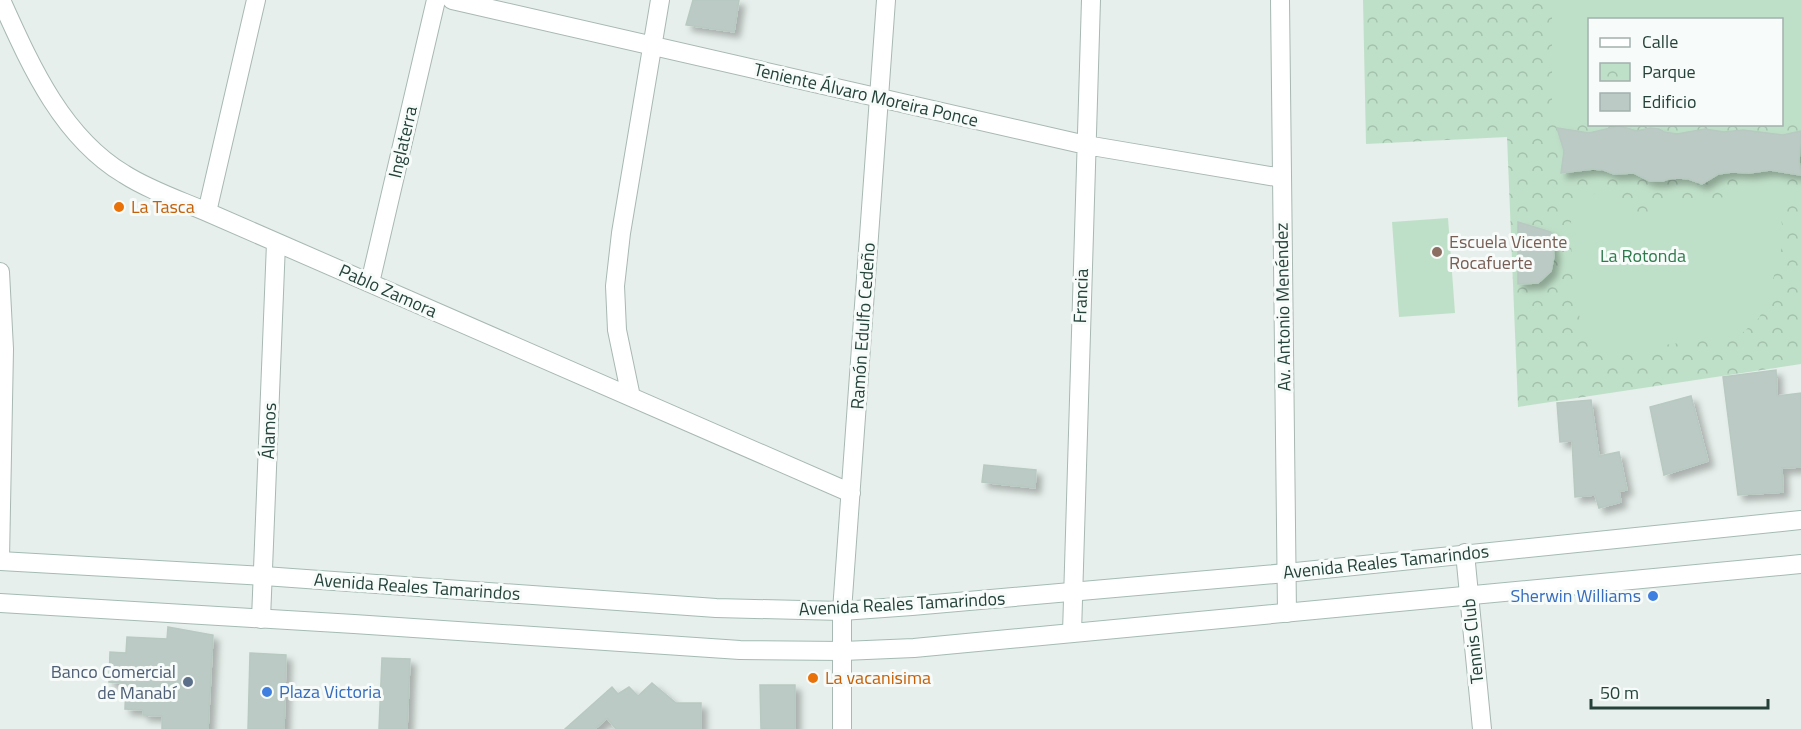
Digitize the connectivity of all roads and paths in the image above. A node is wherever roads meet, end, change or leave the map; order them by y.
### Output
1 (1, 0) edge
2 (256, 0) edge
3 (436, 0) edge
4 (452, 0) edge
5 (660, 0) edge
6 (886, 0) edge
7 (1091, 0) edge
8 (1280, 0) edge
9 (652, 46) junction
10 (879, 99) junction
11 (1086, 145) junction
12 (1282, 178) junction
13 (207, 212) junction
14 (276, 243) junction
15 (0, 272) edge
16 (369, 283) junction
17 (630, 397) junction
18 (851, 494) junction
19 (1801, 520) edge
20 (1465, 553) junction
21 (0, 560) edge
22 (1801, 564) edge
23 (1286, 573) junction
24 (264, 576) junction
25 (1072, 592) junction
26 (1468, 595) junction
27 (0, 603) edge
28 (842, 611) junction
29 (1287, 613) junction
30 (261, 619) junction
31 (1071, 633) junction
32 (843, 651) junction
33 (842, 729) edge
34 (1482, 729) edge

1 - 13 street, Pablo Zamora
2 - 13 street
3 - 16 street, Inglaterra
4 - 9 street, Teniente Álvaro Moreira Ponce
5 - 9 street
6 - 10 street, Ramón Edulfo Cedeño
7 - 11 street, Francia
8 - 12 street, Av. Antonio Menéndez
9 - 10 street, Teniente Álvaro Moreira Ponce
9 - 17 street
10 - 11 street, Teniente Álvaro Moreira Ponce
10 - 18 street, Ramón Edulfo Cedeño
11 - 12 street, Teniente Álvaro Moreira Ponce
11 - 25 street, Francia
12 - 23 street, Av. Antonio Menéndez
13 - 14 street, Pablo Zamora
14 - 16 street, Pablo Zamora
14 - 24 street, Álamos
15 - 21 street
16 - 17 street, Pablo Zamora
17 - 18 street, Pablo Zamora
18 - 28 street, Ramón Edulfo Cedeño
19 - 20 street, Avenida Reales Tamarindos
20 - 23 street, Avenida Reales Tamarindos
20 - 26 street, Tennis Club
21 - 24 street, Avenida Reales Tamarindos
22 - 26 street
23 - 25 street, Avenida Reales Tamarindos
23 - 29 street, Av. Antonio Menéndez
24 - 28 street, Avenida Reales Tamarindos
24 - 30 street, Álamos
25 - 28 street, Avenida Reales Tamarindos
25 - 31 street, Francia
26 - 29 street
26 - 34 street, Tennis Club
27 - 30 street
28 - 32 street, Ramón Edulfo Cedeño
29 - 31 street
30 - 32 street
31 - 32 street
32 - 33 street, Ramón Edulfo Cedeño

